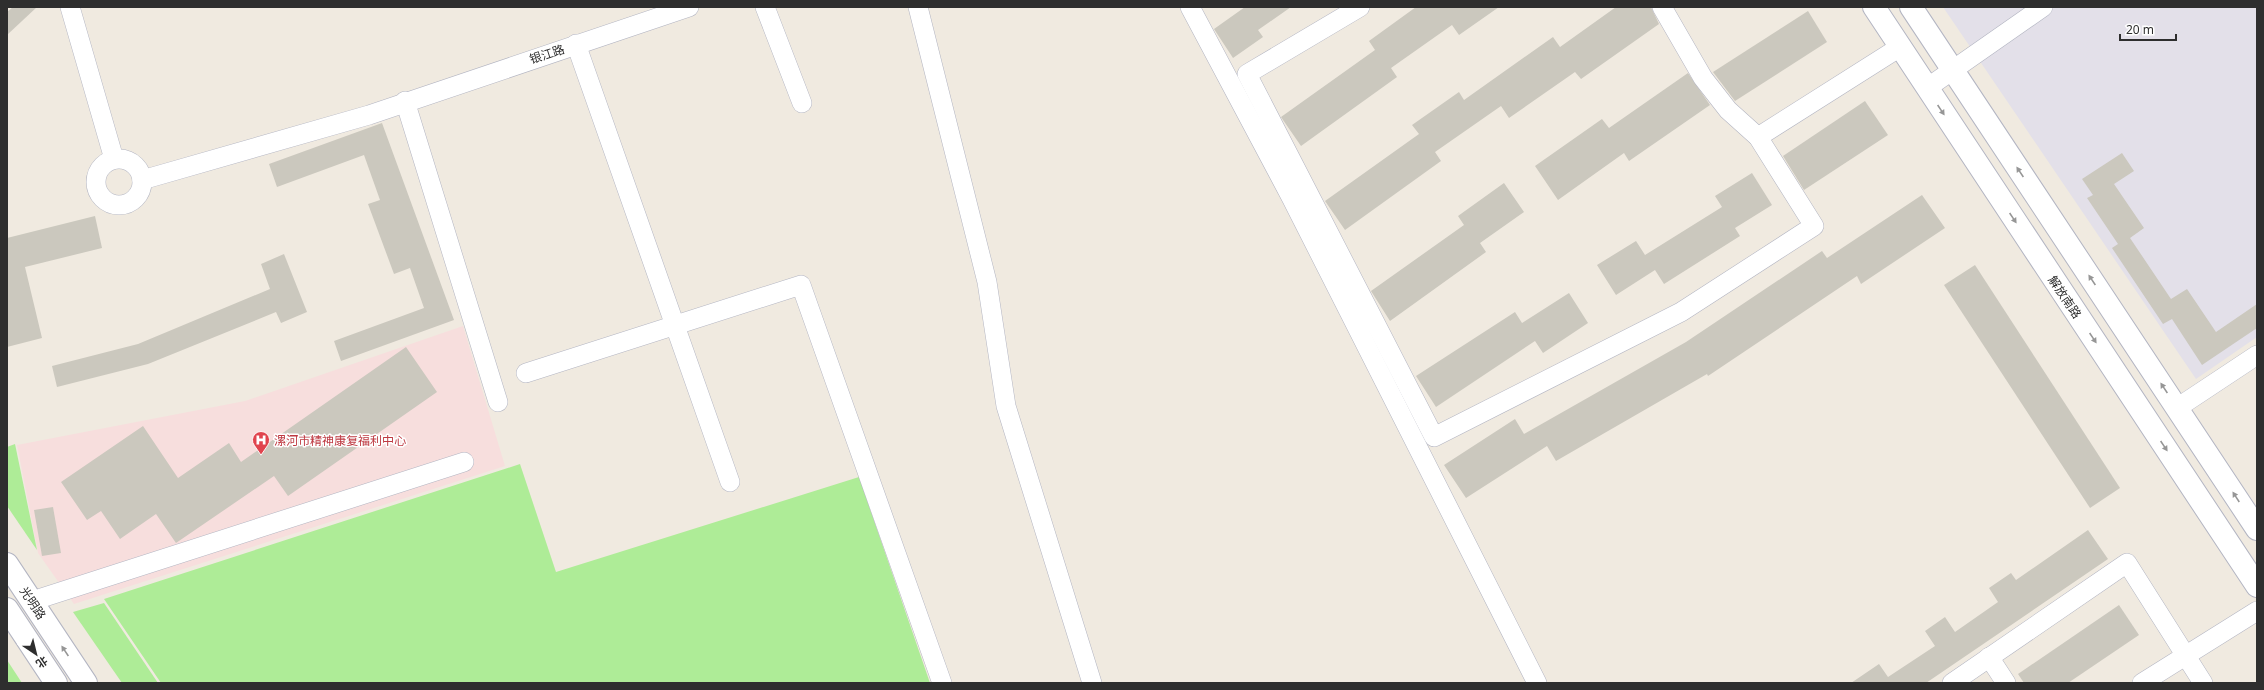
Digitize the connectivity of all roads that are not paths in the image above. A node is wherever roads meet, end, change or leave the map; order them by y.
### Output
1 (70, 7) edge
2 (689, 7) edge
3 (765, 7) edge
4 (918, 7) edge
5 (1190, 7) edge
6 (1360, 7) edge
7 (1662, 7) edge
8 (1874, 7) edge
9 (1911, 7) edge
10 (2043, 7) edge
11 (576, 44) junction
12 (1900, 47) junction
13 (1952, 70) junction
14 (1927, 88) junction
15 (405, 101) junction
16 (802, 103) dead end
17 (1758, 137) junction
18 (114, 159) junction
19 (142, 180) junction
20 (675, 326) junction
21 (2257, 355) edge
22 (526, 373) dead end
23 (498, 402) dead end
24 (2177, 408) junction
25 (464, 462) dead end
26 (730, 482) dead end
27 (2257, 529) edge
28 (7, 564) edge
29 (2257, 586) edge
30 (32, 601) junction
31 (7, 609) edge
32 (2257, 611) edge
33 (2186, 656) junction
34 (1989, 658) junction
35 (56, 683) edge
36 (86, 683) edge
37 (942, 683) edge
38 (1092, 683) edge
39 (1537, 683) edge
40 (1952, 683) edge
41 (2006, 683) edge
42 (2142, 683) edge
43 (2203, 683) edge

1 - 18 street
2 - 11 street, 银江路
3 - 16 street
4 - 38 street
5 - 39 street
6 - 17 street
7 - 17 street
8 - 12 main road, 解放南路
9 - 13 main road
10 - 13 street
11 - 15 street, 银江路
11 - 20 street
12 - 14 main road, 解放南路
12 - 17 street
13 - 14 street
24 -> 13 main road
14 -> 29 main road, 解放南路
15 - 19 street, 银江路
15 - 23 street
18 - 19 street
18 - 19 street
20 - 22 street
20 - 26 street
20 - 37 street
21 - 24 street
27 -> 24 main road
25 - 30 street
28 - 30 main road, 光明路
36 -> 30 main road, 光明路
31 - 35 main road, 光明路
32 - 33 street
33 - 34 street
33 - 42 street
33 - 43 street
34 - 40 street
34 - 41 street

